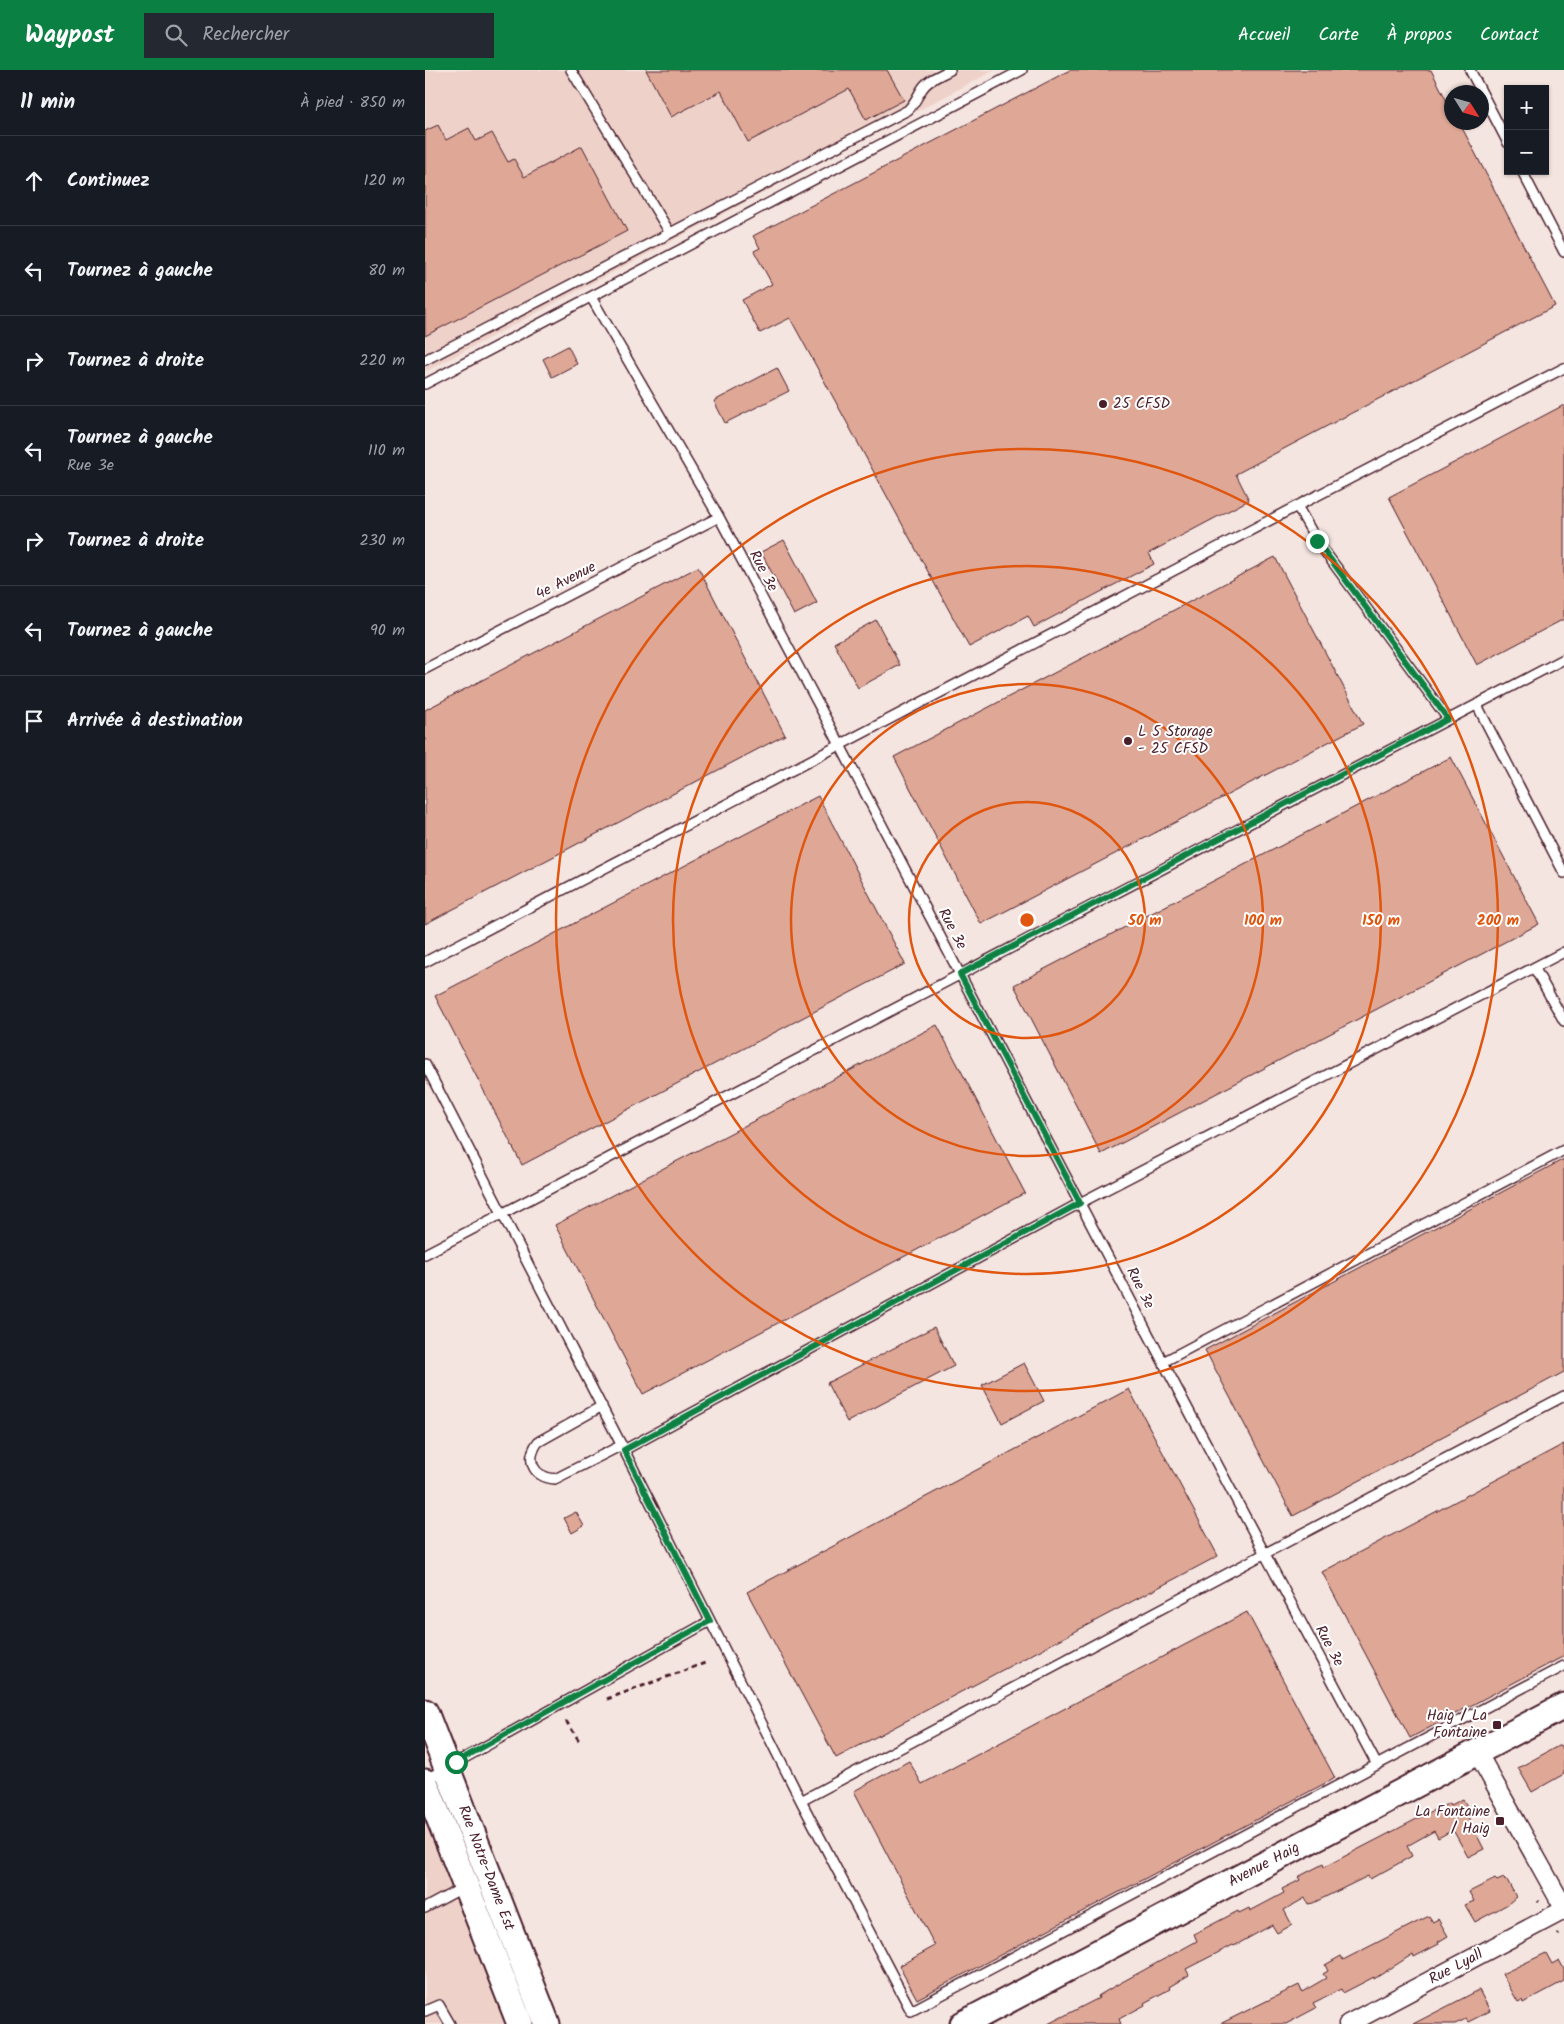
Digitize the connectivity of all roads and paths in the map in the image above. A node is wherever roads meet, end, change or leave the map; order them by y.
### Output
1 (571, 70) edge
2 (950, 70) edge
3 (1022, 70) edge
4 (1470, 70) edge
5 (1504, 135) edge
6 (1524, 175) edge
7 (669, 233) junction
8 (1564, 252) edge
9 (591, 297) junction
10 (425, 360) edge
11 (1564, 368) edge
12 (425, 384) edge
13 (1297, 506) junction
14 (719, 517) junction
15 (1564, 659) edge
16 (425, 669) edge
17 (1477, 704) junction
18 (1448, 719) junction
19 (840, 745) junction
20 (1564, 873) edge
21 (1564, 952) edge
22 (425, 962) edge
23 (1535, 968) junction
24 (960, 974) junction
25 (1564, 1021) edge
26 (425, 1064) edge
27 (1564, 1150) edge
28 (1080, 1203) junction
29 (501, 1214) junction
30 (425, 1254) edge
31 (1163, 1362) junction
32 (1564, 1396) edge
33 (602, 1406) junction
34 (623, 1447) junction
35 (1264, 1554) junction
36 (710, 1621) junction
37 (705, 1663) dead end
38 (1564, 1666) edge
39 (607, 1700) dead end
40 (1564, 1706) edge
41 (425, 1712) edge
42 (566, 1721) dead end
43 (576, 1740) dead end
44 (1477, 1752) junction
45 (1377, 1765) junction
46 (447, 1768) junction
47 (425, 1781) edge
48 (801, 1801) junction
49 (477, 1881) junction
50 (425, 1908) edge
51 (1564, 1909) edge
52 (425, 2012) edge
53 (450, 2024) edge
54 (520, 2024) edge
55 (547, 2024) edge
56 (963, 2024) edge
57 (1348, 2024) edge

1 - 7 lane
2 - 7 lane
3 - 9 lane
4 - 5 lane
6 - 8 lane
7 - 10 lane
9 - 12 lane
9 - 14 lane, Rue 3e
11 - 13 lane
13 - 18 lane
13 - 19 lane
14 - 16 lane, 4e Avenue
14 - 19 lane, Rue 3e
15 - 17 lane
17 - 18 lane
17 - 20 lane
18 - 24 lane
19 - 22 lane
19 - 24 lane, Rue 3e
21 - 23 lane
23 - 25 lane
23 - 28 lane
24 - 28 lane, Rue 3e
24 - 29 lane
26 - 29 lane
27 - 31 lane
28 - 31 lane, Rue 3e
28 - 34 lane
29 - 30 lane
29 - 33 lane
31 - 35 lane, Rue 3e
32 - 35 lane
33 - 34 lane
33 - 34 lane
34 - 36 lane
35 - 45 lane, Rue 3e
35 - 48 lane
36 - 46 lane
36 - 48 lane
37 - 39 path
38 - 45 lane
40 - 44 street, Avenue Haig
41 - 46 street, Rue Notre-Dame Est
42 - 43 path
44 - 51 street
44 - 56 street, Avenue Haig
45 - 48 lane
46 - 47 lane
46 - 49 street, Rue Notre-Dame Est
47 - 49 street, Rue Notre-Dame Est
49 - 50 lane
49 - 54 street, Rue Notre-Dame Est
49 - 55 street, Rue Notre-Dame Est
51 - 57 street, Rue Lyall
52 - 53 lane

